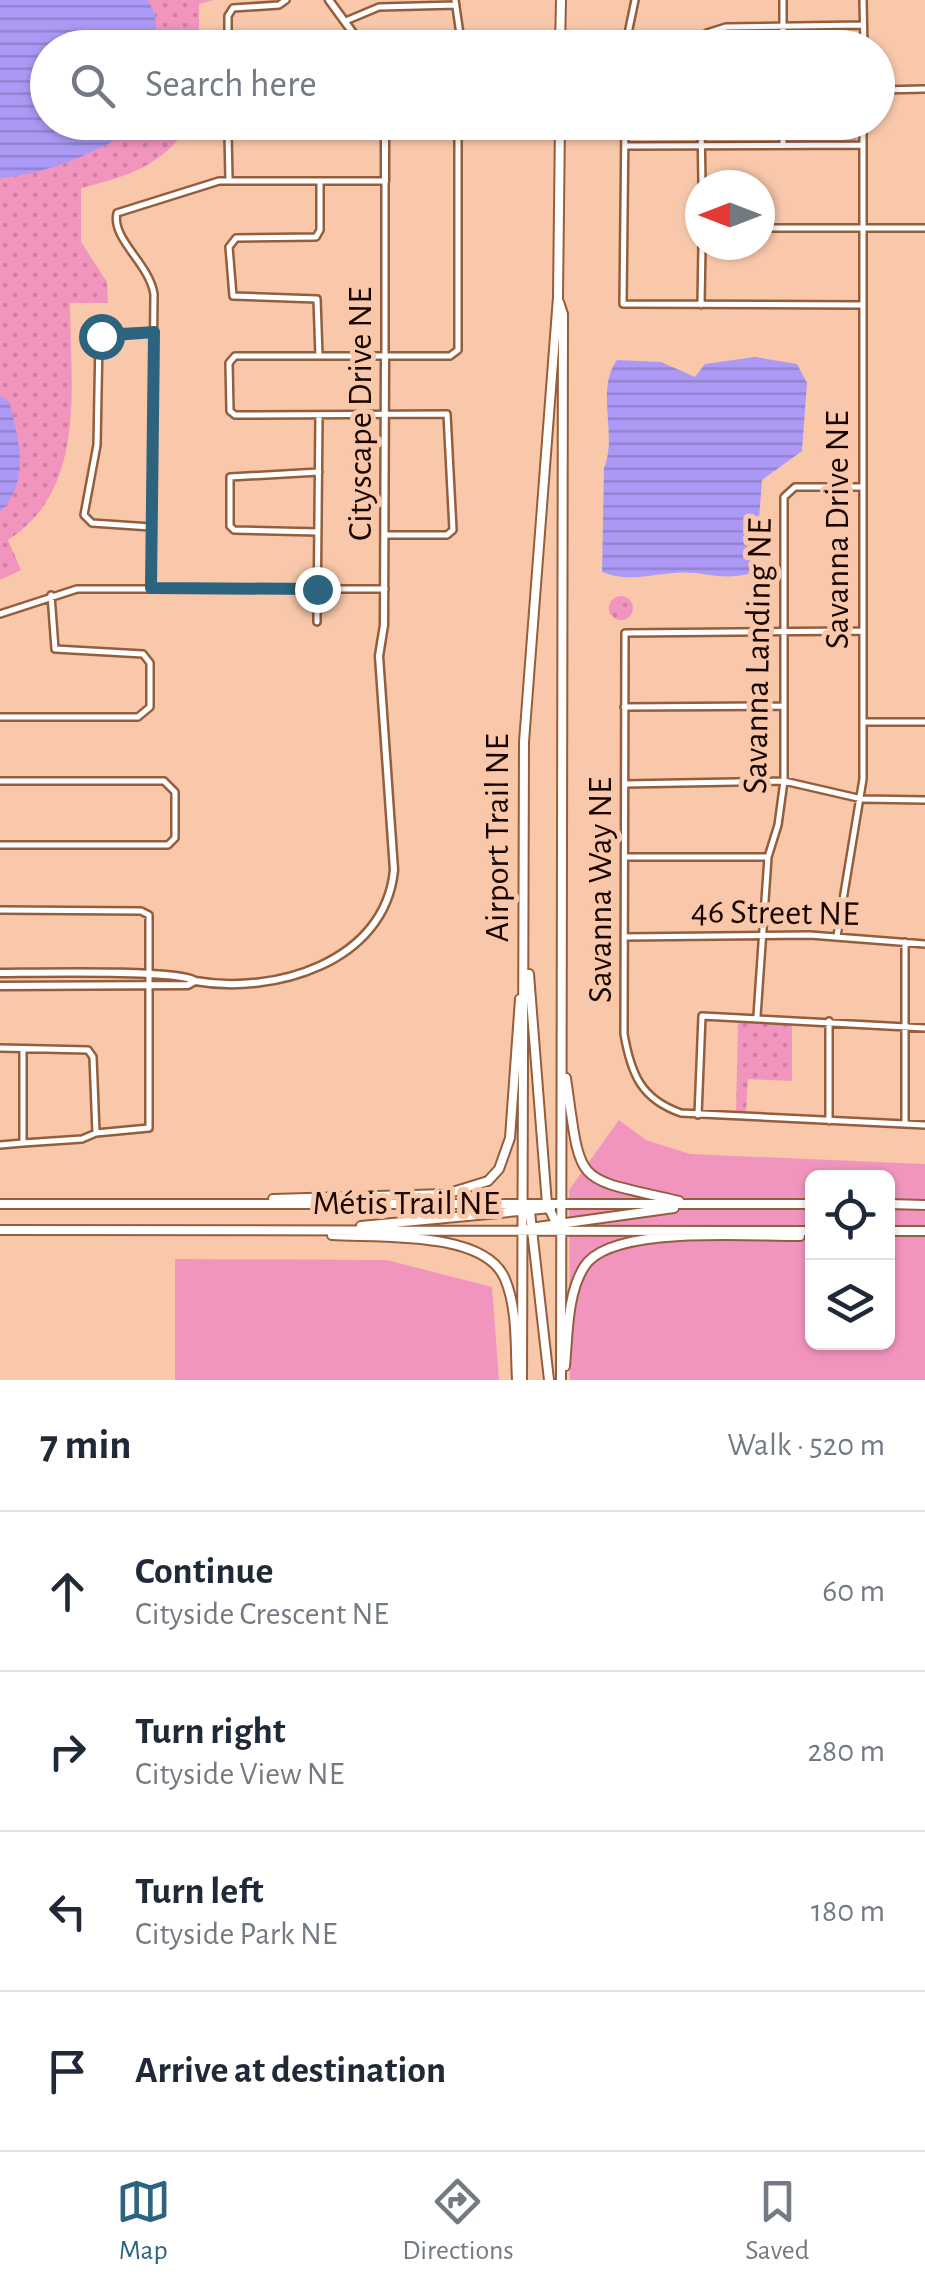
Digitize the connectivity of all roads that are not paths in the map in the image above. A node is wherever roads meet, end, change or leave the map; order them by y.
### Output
1 (286, 0) edge
2 (329, 0) edge
3 (561, 0) edge
4 (635, 0) edge
5 (782, 0) edge
6 (863, 0) edge
7 (455, 2) edge
8 (348, 20) junction
9 (864, 25) junction
10 (783, 26) junction
11 (228, 30) edge
12 (354, 30) edge
13 (459, 30) edge
14 (560, 30) edge
15 (629, 30) edge
16 (715, 30) edge
17 (783, 30) edge
18 (864, 30) edge
19 (895, 90) edge
20 (925, 90) edge
21 (228, 140) edge
22 (384, 140) edge
23 (460, 140) edge
24 (560, 140) edge
25 (625, 140) edge
26 (701, 140) edge
27 (783, 140) edge
28 (863, 140) edge
29 (783, 144) junction
30 (701, 145) junction
31 (863, 145) junction
32 (625, 146) junction
33 (702, 170) edge
34 (228, 180) junction
35 (320, 180) junction
36 (385, 180) junction
37 (775, 228) edge
38 (862, 228) junction
39 (925, 228) edge
40 (702, 260) edge
41 (558, 297) junction
42 (702, 305) junction
43 (862, 305) junction
44 (154, 332) junction
45 (319, 356) junction
46 (385, 356) junction
47 (319, 415) junction
48 (385, 415) junction
49 (319, 472) junction
50 (862, 487) junction
51 (151, 527) junction
52 (318, 532) junction
53 (385, 534) junction
54 (151, 588) junction
55 (317, 589) junction
56 (384, 589) junction
57 (51, 595) junction
58 (0, 614) edge
59 (317, 622) dead end
60 (862, 631) junction
61 (784, 632) junction
62 (784, 706) junction
63 (624, 707) junction
64 (0, 717) edge
65 (863, 722) junction
66 (925, 722) edge
67 (0, 781) edge
68 (784, 781) junction
69 (625, 784) junction
70 (862, 798) junction
71 (925, 800) edge
72 (0, 845) edge
73 (626, 857) junction
74 (768, 857) junction
75 (0, 910) edge
76 (524, 920) junction
77 (760, 935) junction
78 (837, 936) junction
79 (625, 937) junction
80 (905, 942) junction
81 (925, 944) edge
82 (0, 973) edge
83 (150, 975) junction
84 (194, 981) junction
85 (150, 985) junction
86 (0, 986) edge
87 (757, 1016) junction
88 (829, 1021) junction
89 (905, 1026) junction
90 (925, 1028) edge
91 (0, 1048) edge
92 (562, 1049) junction
93 (23, 1050) junction
94 (698, 1116) junction
95 (829, 1121) junction
96 (905, 1124) junction
97 (925, 1125) edge
98 (96, 1133) junction
99 (23, 1144) junction
100 (0, 1145) edge
101 (0, 1204) edge
102 (177, 1204) junction
103 (561, 1204) junction
104 (693, 1204) junction
105 (805, 1204) edge
106 (895, 1204) edge
107 (925, 1205) edge
108 (548, 1206) junction
109 (526, 1210) junction
110 (558, 1225) junction
111 (535, 1228) junction
112 (0, 1230) edge
113 (263, 1230) junction
114 (317, 1230) junction
115 (523, 1231) junction
116 (895, 1231) edge
117 (925, 1231) edge
118 (805, 1234) edge
119 (805, 1234) edge
120 (519, 1380) edge
121 (549, 1380) edge
122 (562, 1380) edge

1 - 11 street
2 - 8 street
3 - 14 main road
4 - 15 street
5 - 10 street
6 - 9 street
7 - 8 street
7 - 13 street
8 - 12 street
9 - 10 street
9 - 18 street
10 - 16 street
10 - 17 street
19 - 20 street
21 - 34 street
22 - 36 street, Cityscape Drive NE
23 - 46 street
24 - 41 main road, Airport Trail NE
25 - 32 street
26 - 30 street
27 - 29 street
28 - 31 street, Savanna Drive NE
29 - 30 street
29 - 31 street
30 - 32 street
30 - 33 street
31 - 38 street, Savanna Drive NE
32 - 42 street
34 - 35 street
34 - 44 street
35 - 36 street
35 - 45 street
36 - 46 street, Cityscape Drive NE
37 - 38 street
38 - 39 street
38 - 43 street, Savanna Drive NE
40 - 42 street
41 - 76 main road, Airport Trail NE
41 - 92 main road, Airport Trail NE
42 - 43 street
43 - 50 street, Savanna Drive NE
44 - 51 street
44 - 51 street
45 - 46 street
45 - 47 street
46 - 48 street, Cityscape Drive NE
47 - 48 street
47 - 49 street
48 - 53 street, Cityscape Drive NE
48 - 53 street
49 - 52 street
49 - 52 street
50 - 60 street, Savanna Drive NE
50 - 61 street, Savanna Landing NE
51 - 54 street
52 - 55 street
53 - 56 street, Cityscape Drive NE
54 - 55 street
54 - 57 street
55 - 56 street
55 - 59 street
56 - 84 street, Cityscape Drive NE
57 - 58 street
57 - 64 street
60 - 61 street, Savanna Way NE
60 - 65 street, Savanna Drive NE
61 - 62 street, Savanna Landing NE
61 - 63 street, Savanna Way NE
62 - 63 street
62 - 68 street, Savanna Landing NE
63 - 69 street, Savanna Way NE
65 - 66 street
65 - 70 street, Savanna Drive NE
67 - 72 street
68 - 69 street
68 - 70 street
68 - 74 street, Savanna Landing NE
69 - 73 street, Savanna Way NE
70 - 71 street
70 - 78 street, Savanna Drive NE
73 - 74 street
73 - 79 street, Savanna Way NE
74 - 77 street, Savanna Landing NE
75 - 83 street
76 - 102 main road
76 - 108 main road
76 - 109 main road, Airport Trail NE
77 - 78 street, 46 Street NE
77 - 79 street, 46 Street NE
77 - 87 street, Savanna Landing NE
78 - 80 street, 46 Street NE
79 - 94 street, Savanna Way NE
80 - 81 street, 46 Street NE
80 - 89 street
82 - 83 street, Cityscape Drive NE
83 - 84 street, Cityscape Drive NE
83 - 85 street
84 - 85 street, Cityscape Drive NE
85 - 86 street, Cityscape Drive NE
85 - 98 street
87 - 88 street
87 - 94 street
88 - 89 street
88 - 95 street
89 - 90 street
89 - 96 street
91 - 93 street
92 - 103 main road, Airport Trail NE
92 - 104 main road
93 - 98 street
93 - 99 street
94 - 95 street, Savanna Way NE
95 - 96 street, Savanna Way NE
96 - 97 street, Savanna Way NE
98 - 99 street
99 - 100 street
101 - 102 main road, Métis Trail NE
102 - 109 main road, Métis Trail NE
103 - 104 main road, Métis Trail NE
103 - 108 main road, Métis Trail NE
103 - 110 main road, Airport Trail NE
104 - 105 main road, Métis Trail NE
104 - 110 main road
106 - 107 main road
108 - 109 main road, Métis Trail NE
108 - 110 main road
109 - 111 main road
109 - 114 main road
109 - 115 main road, Airport Trail NE
110 - 111 main road
110 - 118 main road
110 - 122 main road, Airport Trail NE
111 - 115 main road
111 - 121 main road
112 - 113 main road, Métis Trail NE
113 - 114 main road, Métis Trail NE
113 - 120 main road
114 - 115 main road, Métis Trail NE
115 - 120 main road, Airport Trail NE
116 - 117 main road
119 - 122 main road

